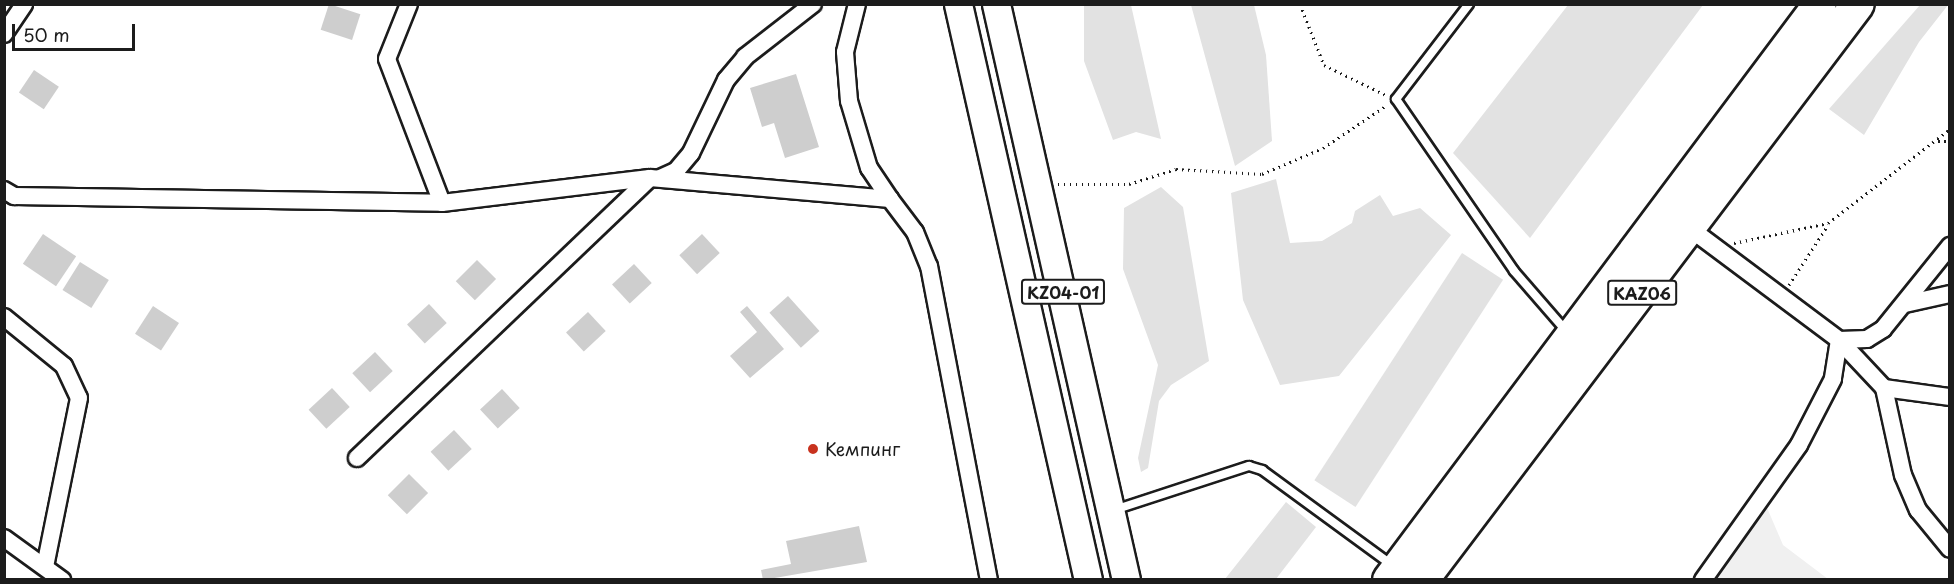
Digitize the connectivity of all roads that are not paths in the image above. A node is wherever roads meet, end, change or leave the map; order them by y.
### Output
1 (24, 4) edge
2 (409, 4) edge
3 (813, 4) edge
4 (857, 4) edge
5 (958, 4) edge
6 (996, 4) edge
7 (1469, 4) edge
8 (1820, 4) edge
9 (1857, 4) edge
10 (4, 34) edge
11 (655, 178) junction
12 (4, 190) edge
13 (890, 199) junction
14 (442, 202) junction
15 (1667, 210) junction
16 (1700, 239) junction
17 (1950, 246) edge
18 (1950, 294) edge
19 (1905, 304) junction
20 (4, 317) edge
21 (1572, 337) junction
22 (1839, 340) junction
23 (1884, 388) junction
24 (1950, 397) edge
25 (357, 458) dead end
26 (1113, 510) junction
27 (4, 538) edge
28 (1950, 549) edge
29 (45, 567) junction
30 (1403, 576) edge
31 (62, 579) edge
32 (989, 579) edge
33 (1088, 579) edge
34 (1126, 579) edge
35 (1703, 579) edge

1 - 10 street
2 - 14 street
3 - 11 street
4 - 13 street
5 - 33 main road, KZ04-01
6 - 26 main road, KZ04-01
7 - 21 lane
8 - 15 highway, KАZ06
9 - 16 highway, KАZ06
11 - 13 street
11 - 14 street
11 - 25 street
12 - 14 street
13 - 32 street
15 - 16 street
15 - 21 highway, KАZ06
16 - 22 street
16 - 30 highway, KАZ06
17 - 19 street
18 - 19 street
19 - 22 street
20 - 29 street
21 - 30 highway, KАZ06
22 - 23 street
22 - 35 street
23 - 24 street
23 - 28 street
26 - 30 lane
26 - 34 main road, KZ04-01
27 - 29 street
29 - 31 street

